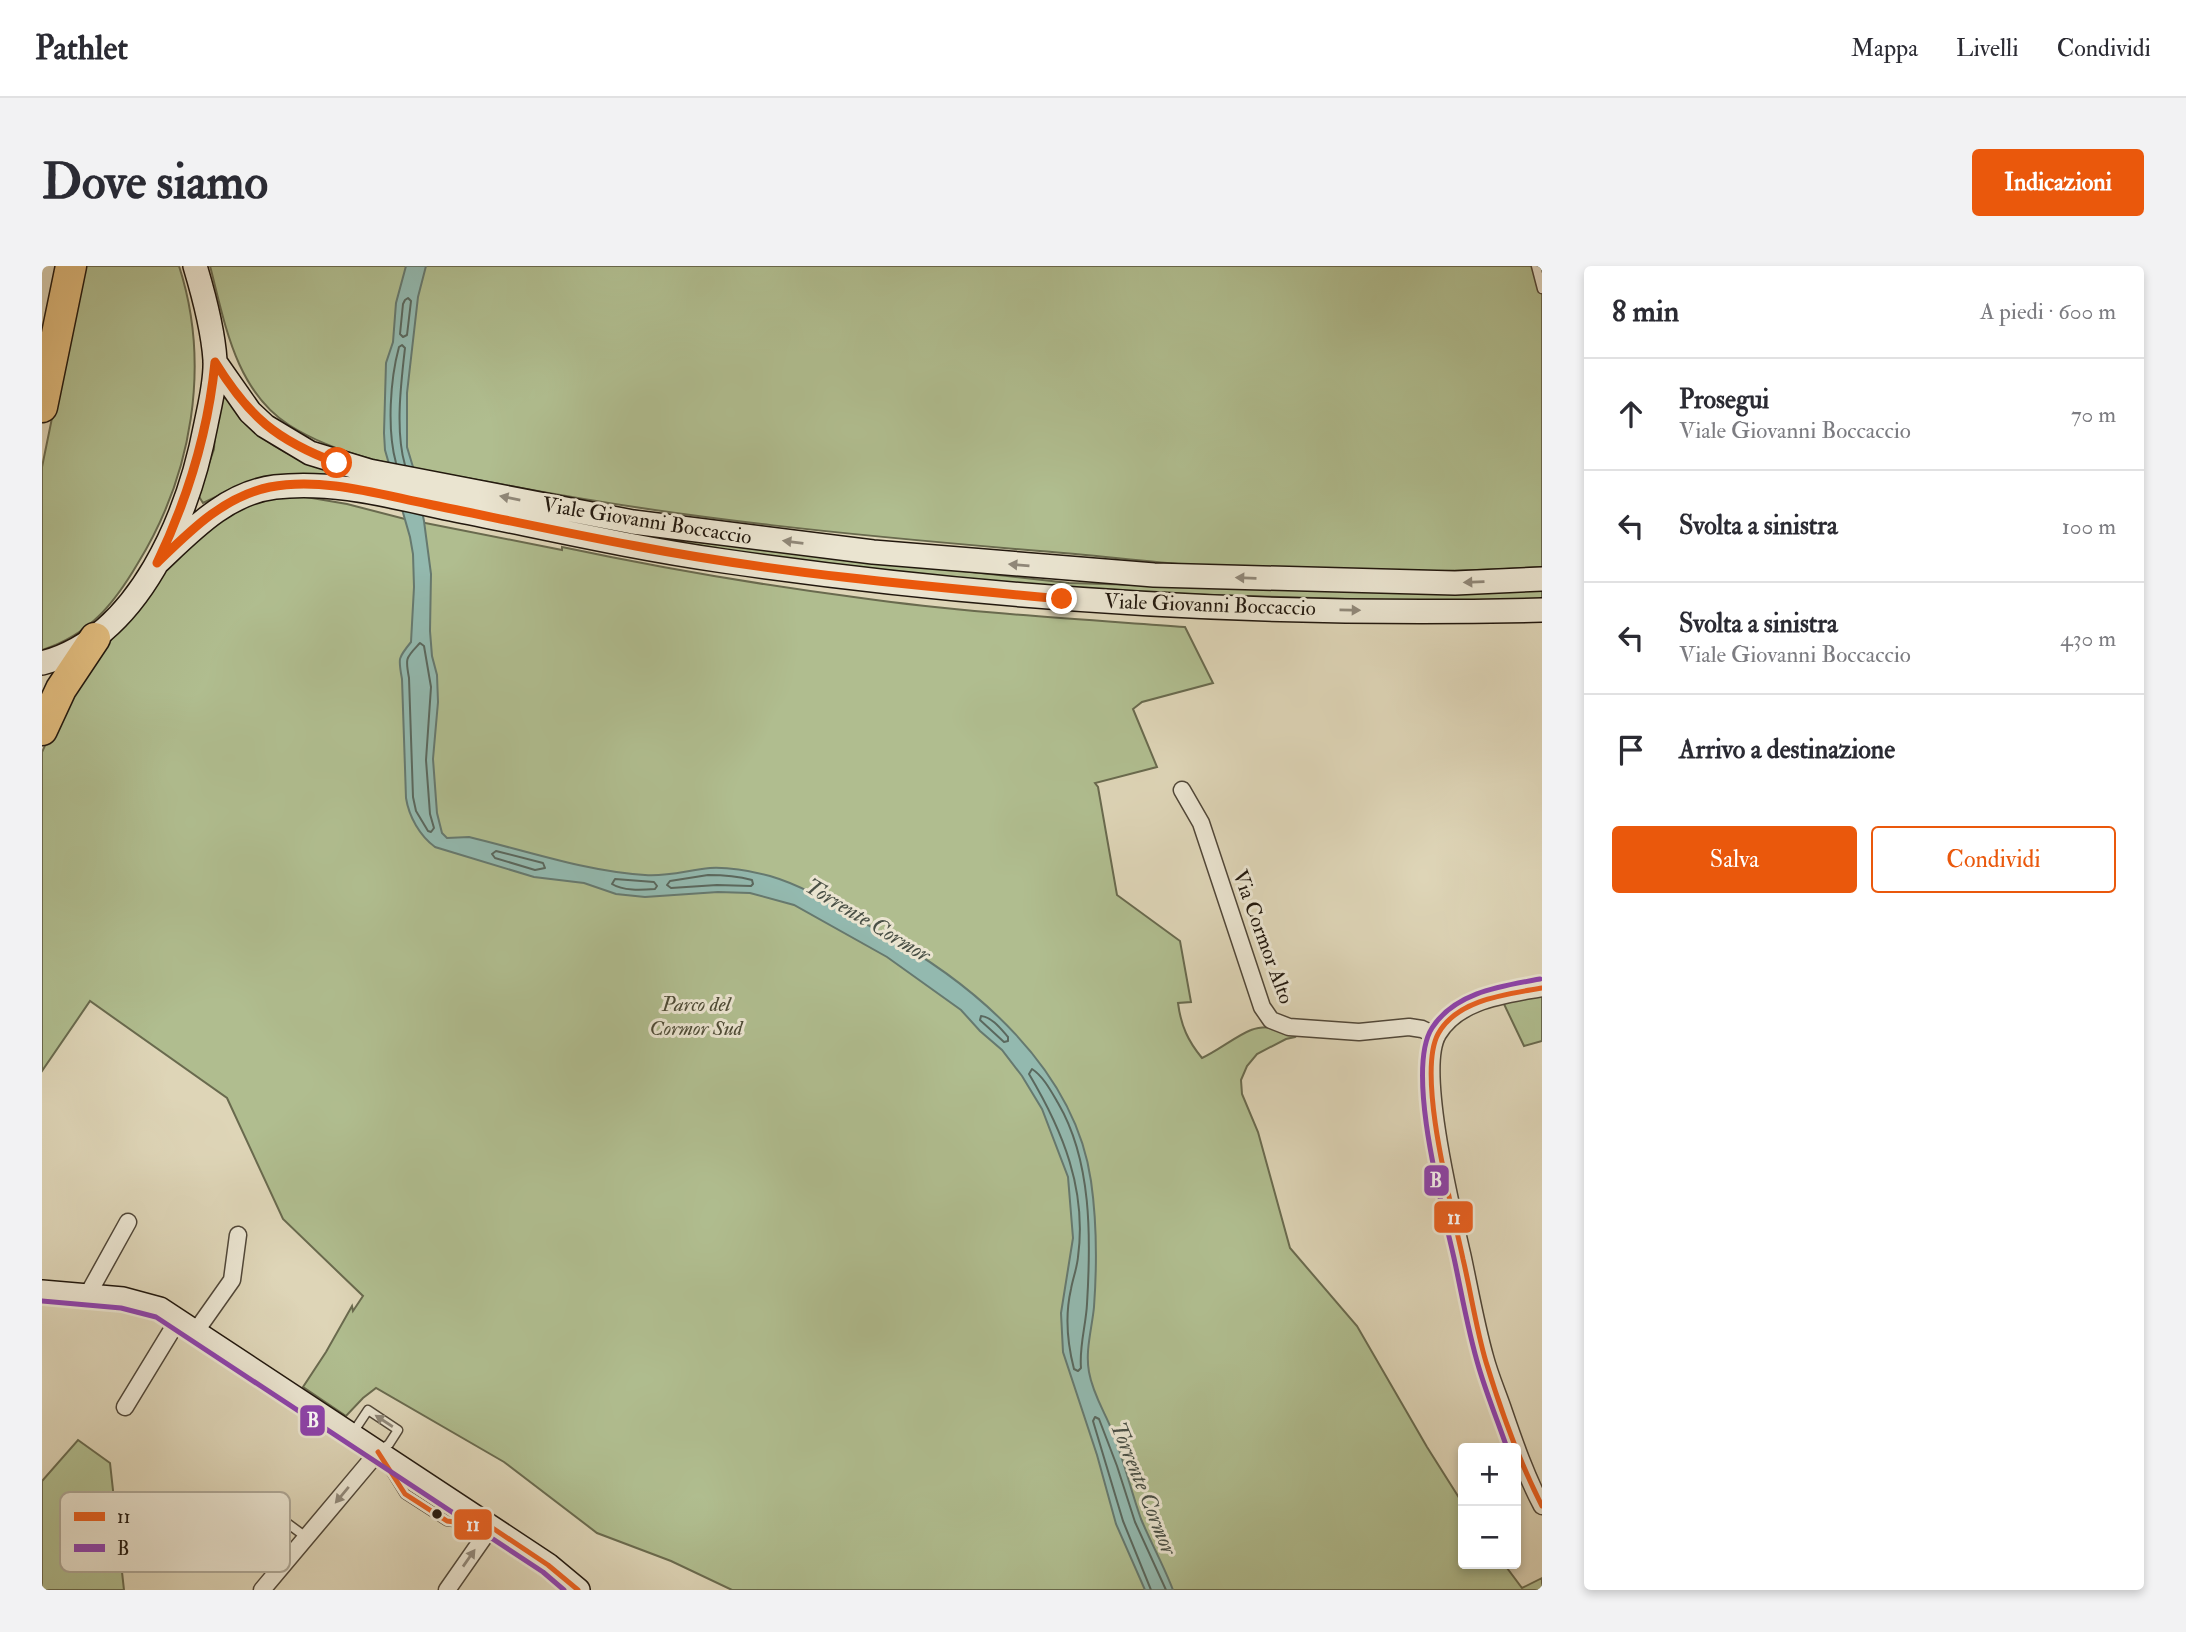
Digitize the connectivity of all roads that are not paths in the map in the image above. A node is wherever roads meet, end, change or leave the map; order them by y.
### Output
1 (71, 266) edge
2 (195, 266) edge
3 (1536, 266) edge
4 (1542, 289) edge
5 (215, 362) junction
6 (42, 407) edge
7 (157, 563) junction
8 (1542, 579) edge
9 (1542, 610) edge
10 (94, 638) junction
11 (42, 663) edge
12 (42, 730) edge
13 (1182, 790) dead end
14 (1542, 986) edge
15 (1437, 1036) junction
16 (128, 1222) dead end
17 (238, 1235) dead end
18 (42, 1292) edge
19 (87, 1296) junction
20 (187, 1325) junction
21 (125, 1407) dead end
22 (378, 1452) junction
23 (1542, 1506) edge
24 (290, 1525) edge
25 (491, 1527) junction
26 (306, 1538) junction
27 (290, 1557) edge
28 (277, 1572) edge
29 (451, 1588) edge
30 (262, 1590) edge
31 (578, 1590) edge

1 - 6 highway
2 - 5 main road
3 - 4 lane
5 - 7 main road
8 -> 5 main road, Viale Giovanni Boccaccio
7 -> 9 main road, Viale Giovanni Boccaccio
7 - 10 main road
10 - 11 main road
10 - 12 highway
13 - 15 street, Via Cormor Alto
14 - 15 street
15 - 23 street
16 - 19 street
17 - 20 street
18 - 19 main road
19 - 20 main road
20 - 21 street
20 - 22 main road
22 - 25 main road
22 -> 26 street
24 - 26 lane
29 -> 25 street
25 - 31 main road
26 - 27 street
28 - 30 street

